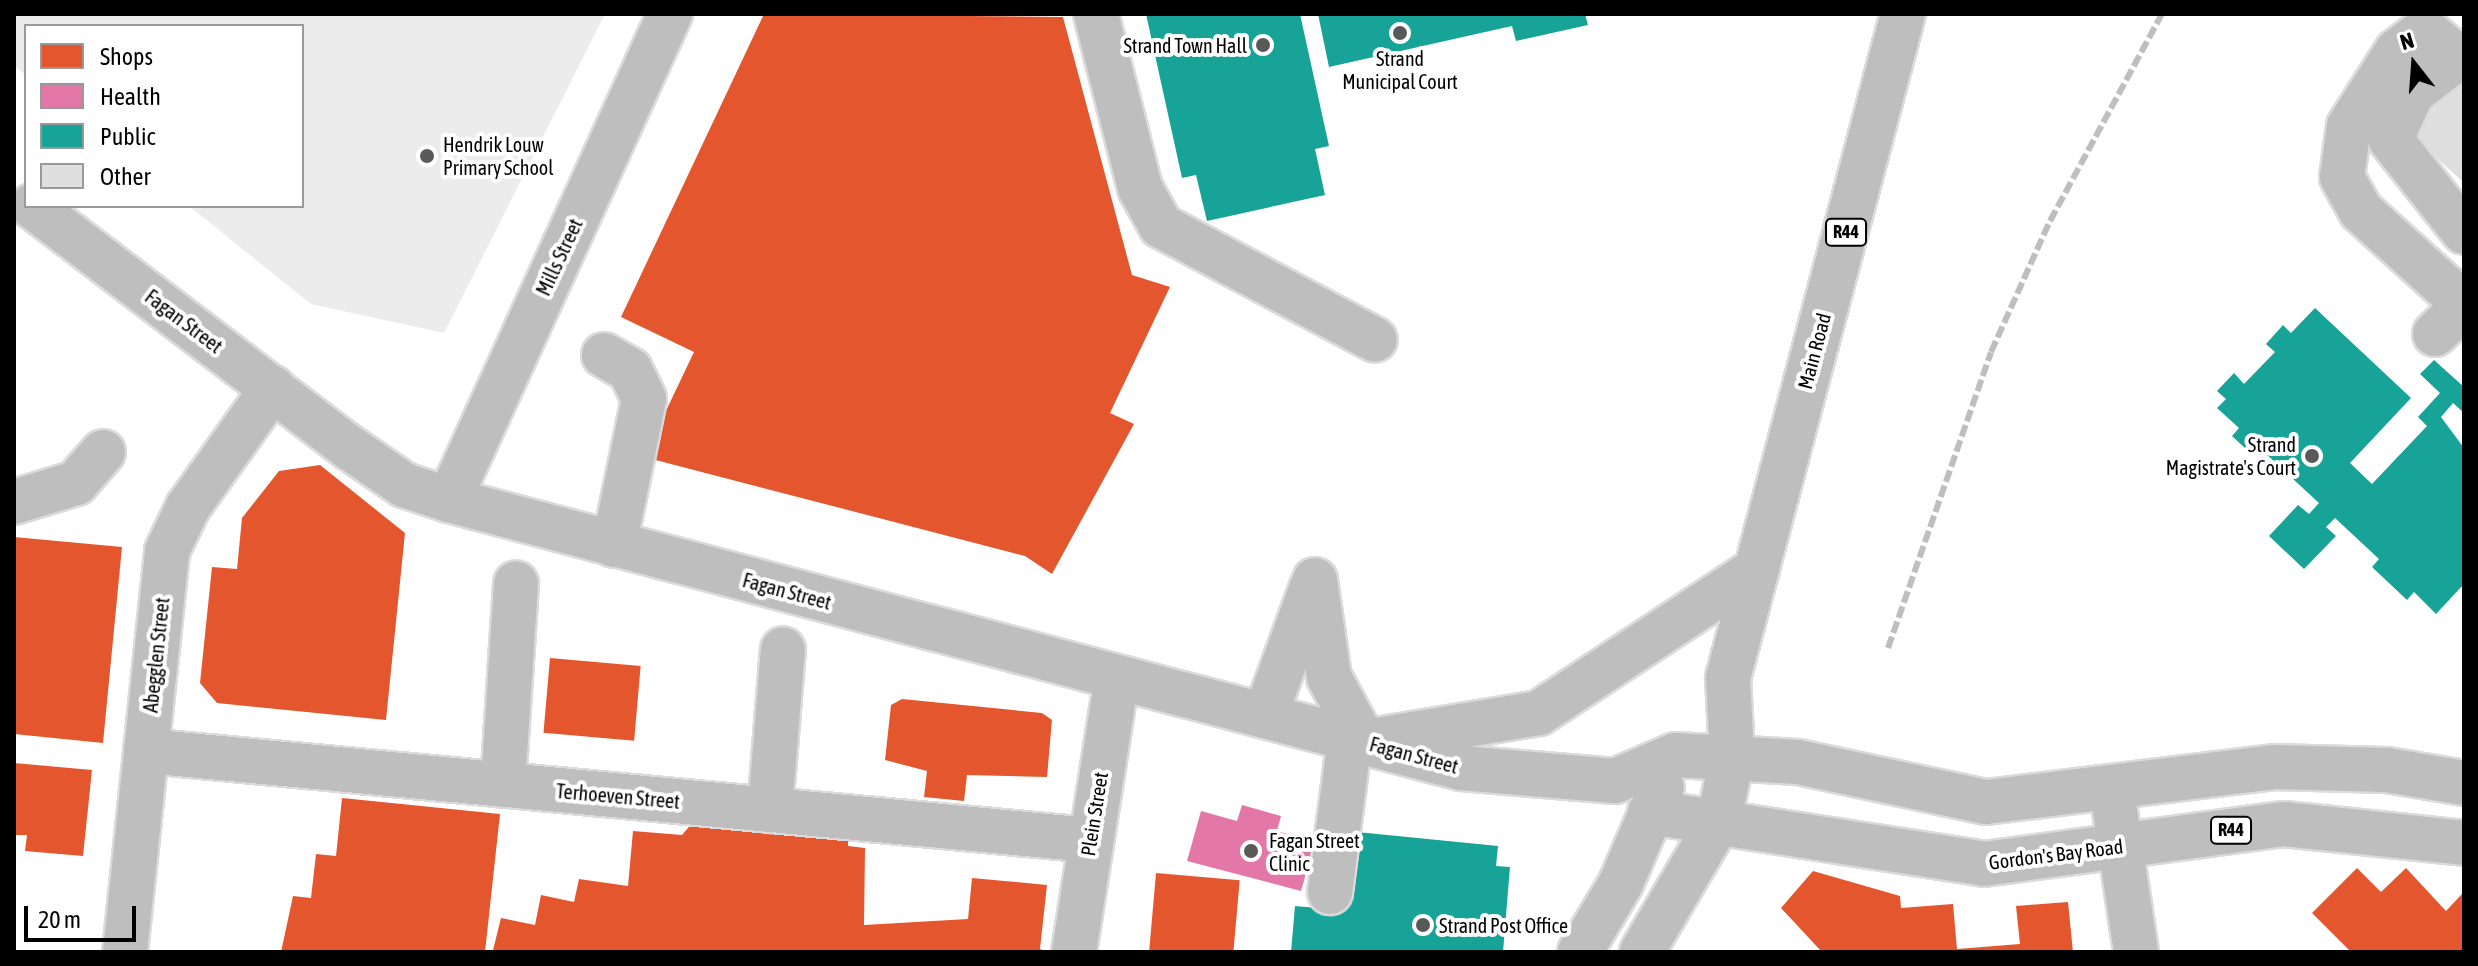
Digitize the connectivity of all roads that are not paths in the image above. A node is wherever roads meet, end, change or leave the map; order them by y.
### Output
1 (670, 14) edge
2 (1096, 14) edge
3 (1903, 14) edge
4 (2459, 54) edge
5 (35, 208) edge
6 (2464, 232) edge
7 (2457, 312) edge
8 (1375, 340) dead end
9 (604, 355) dead end
10 (273, 388) junction
11 (103, 452) dead end
12 (449, 500) junction
13 (14, 502) edge
14 (614, 545) junction
15 (1757, 569) junction
16 (516, 583) dead end
17 (783, 650) dead end
18 (1117, 677) junction
19 (1726, 688) junction
20 (1265, 716) junction
21 (1357, 740) junction
22 (146, 751) junction
23 (1676, 755) junction
24 (1732, 756) junction
25 (2464, 783) edge
26 (503, 785) junction
27 (2112, 791) junction
28 (1638, 796) junction
29 (770, 810) junction
30 (1719, 821) junction
31 (1090, 840) junction
32 (2464, 843) edge
33 (2123, 846) junction
34 (1330, 892) dead end
35 (125, 952) edge
36 (1074, 952) edge
37 (1580, 952) edge
38 (1642, 952) edge
39 (2136, 952) edge

1 - 12 main road, Mills Street
2 - 8 main road
3 - 15 main road, Main Road / R44
4 - 6 main road
4 - 7 main road
5 - 10 main road, Fagan Street
9 - 14 main road
10 - 12 main road, Fagan Street
10 - 22 main road, Abegglen Street
11 - 13 main road
12 - 14 main road, Fagan Street
14 - 18 main road, Fagan Street
15 - 19 main road, Main Road / R44
15 - 21 main road
16 - 26 main road
17 - 29 main road
18 - 20 main road, Fagan Street
18 - 31 main road, Plein Street
19 - 23 main road, Main Road / R44
19 - 24 main road, Main Road / R44
20 - 21 main road, Fagan Street
20 - 21 main road
21 - 28 main road, Fagan Street
21 - 34 main road
22 - 26 main road, Terhoeven Street
22 - 35 main road, Abegglen Street
23 - 24 main road
23 - 28 main road, Main Road / R44
24 - 27 main road
24 - 30 main road, Main Road / R44
25 - 27 main road
26 - 29 main road, Terhoeven Street
27 - 33 main road
28 - 30 main road, Gordon's Bay Road / R44
28 - 37 main road, Main Road
29 - 31 main road, Terhoeven Street
30 - 33 main road, Gordon's Bay Road / R44
30 - 38 main road, Main Road
31 - 36 main road, Plein Street
32 - 33 main road, Gordon's Bay Road / R44
33 - 39 main road

